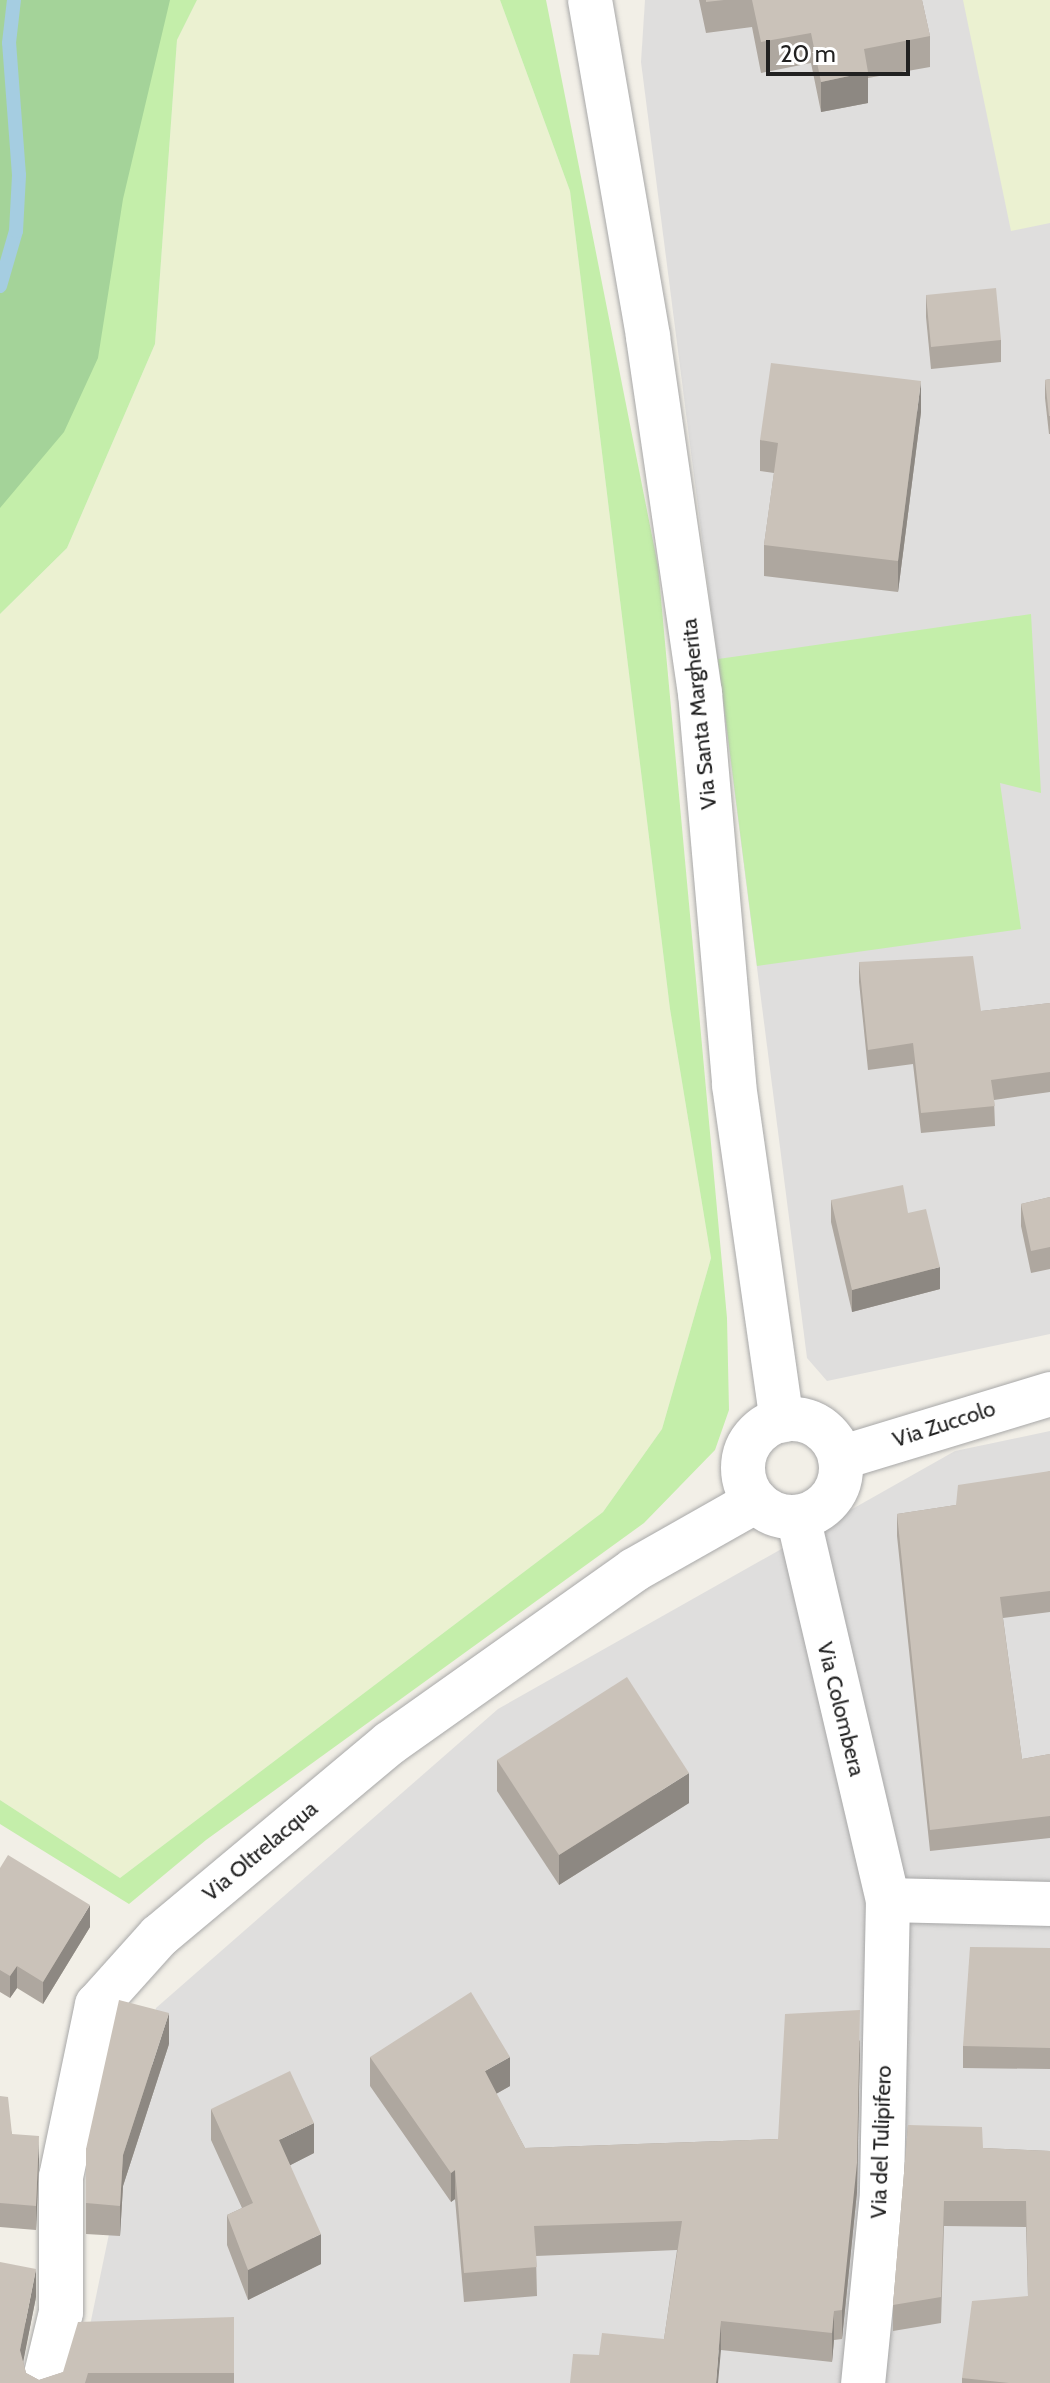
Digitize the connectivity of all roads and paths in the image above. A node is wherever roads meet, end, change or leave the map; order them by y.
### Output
1 (594, 3) edge
2 (1050, 1394) edge
3 (782, 1421) junction
4 (840, 1458) junction
5 (756, 1501) junction
6 (798, 1517) junction
7 (888, 1900) junction
8 (1050, 1904) edge
9 (44, 2383) edge
10 (863, 2383) edge

1 - 3 street, Via Santa Margherita
2 - 4 street, Via Zuccolo
3 - 4 street
3 - 5 street
4 - 6 street
5 - 6 street
5 - 9 street, Via Oltrelacqua
6 - 7 street, Via Colombera
7 - 8 street
7 - 10 street, Via del Tulipifero

